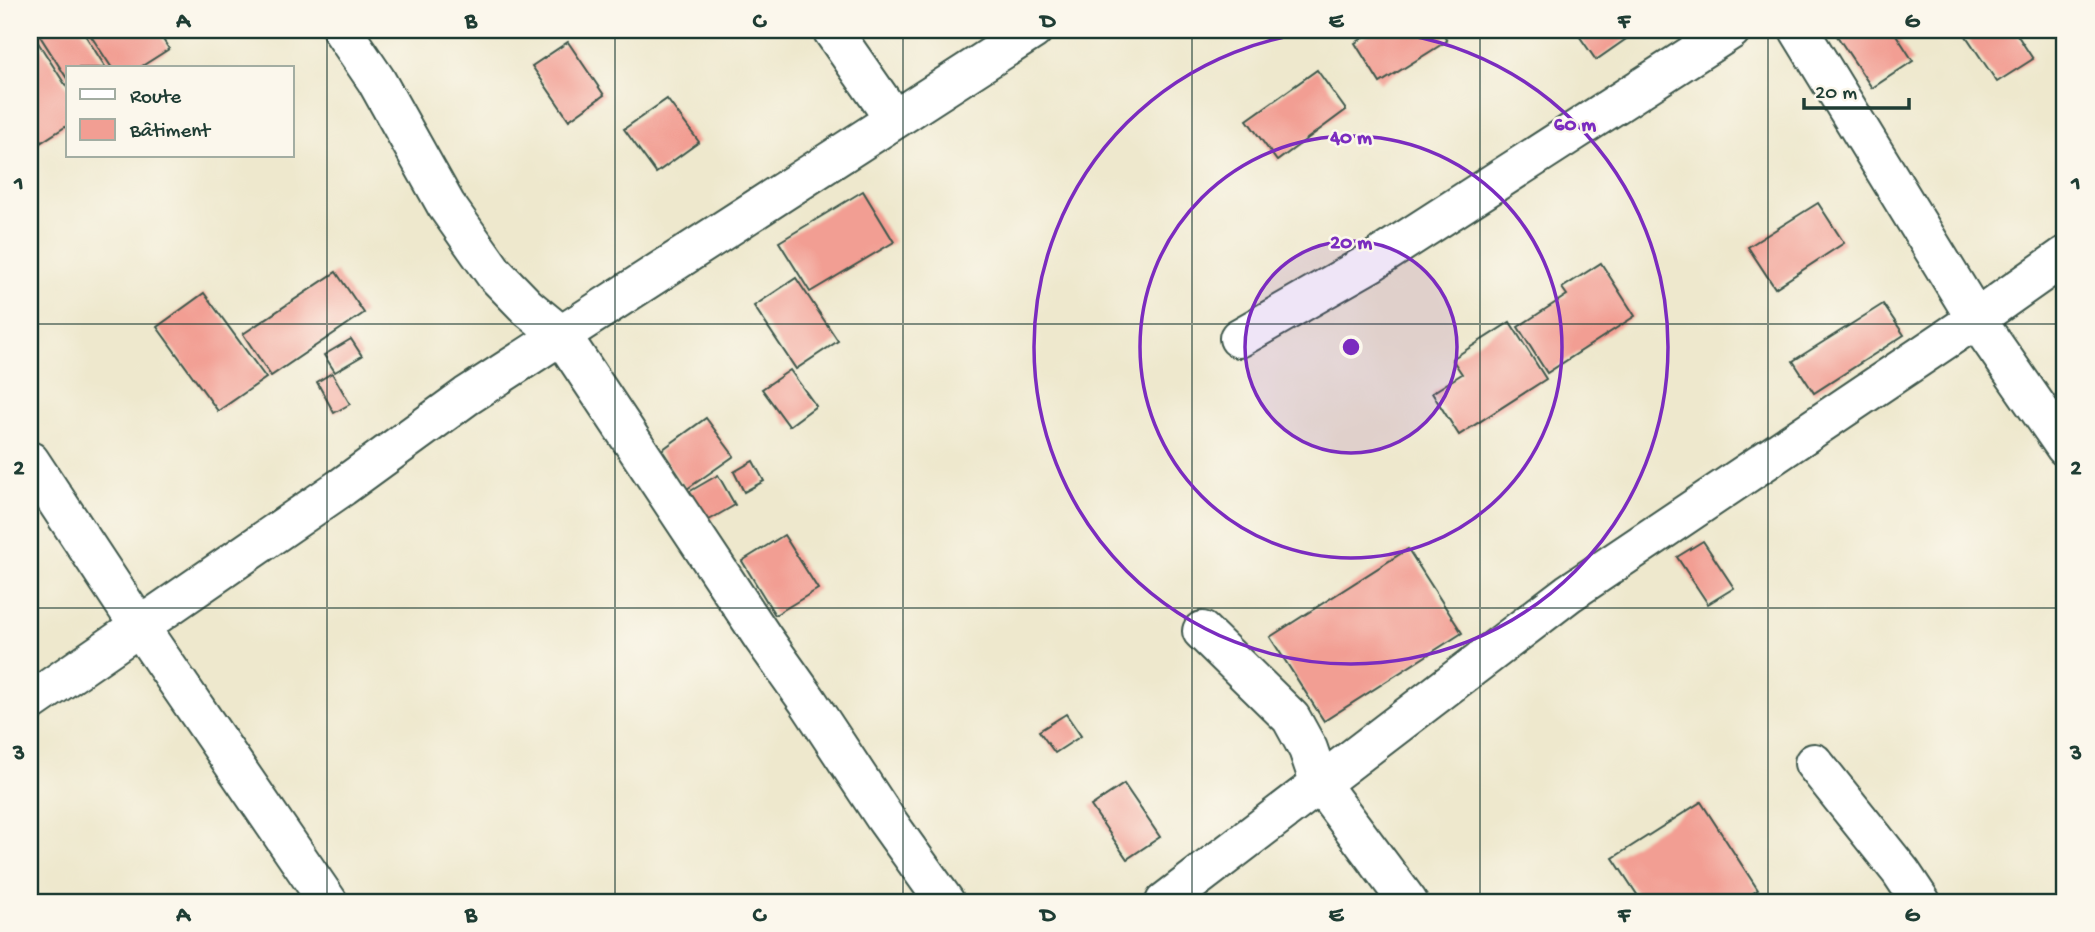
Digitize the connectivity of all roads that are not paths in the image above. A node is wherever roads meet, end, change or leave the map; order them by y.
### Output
1 (342, 30) edge
2 (832, 30) edge
3 (1033, 30) edge
4 (1731, 30) edge
5 (1798, 30) edge
6 (894, 119) junction
7 (2065, 256) edge
8 (1976, 319) junction
9 (562, 336) junction
10 (1240, 338) dead end
11 (2065, 447) edge
12 (30, 461) edge
13 (139, 626) junction
14 (1202, 631) dead end
15 (30, 702) edge
16 (1814, 763) dead end
17 (1320, 784) junction
18 (328, 902) edge
19 (945, 902) edge
20 (1165, 902) edge
21 (1408, 902) edge
22 (1921, 902) edge

1 - 9 street
2 - 6 street
3 - 6 street
4 - 10 street
5 - 8 street
6 - 9 street
7 - 8 street
8 - 11 street
8 - 17 street
9 - 13 street
9 - 19 street
12 - 13 street
13 - 15 street
13 - 18 street
14 - 17 street
16 - 22 street
17 - 20 street
17 - 21 street

